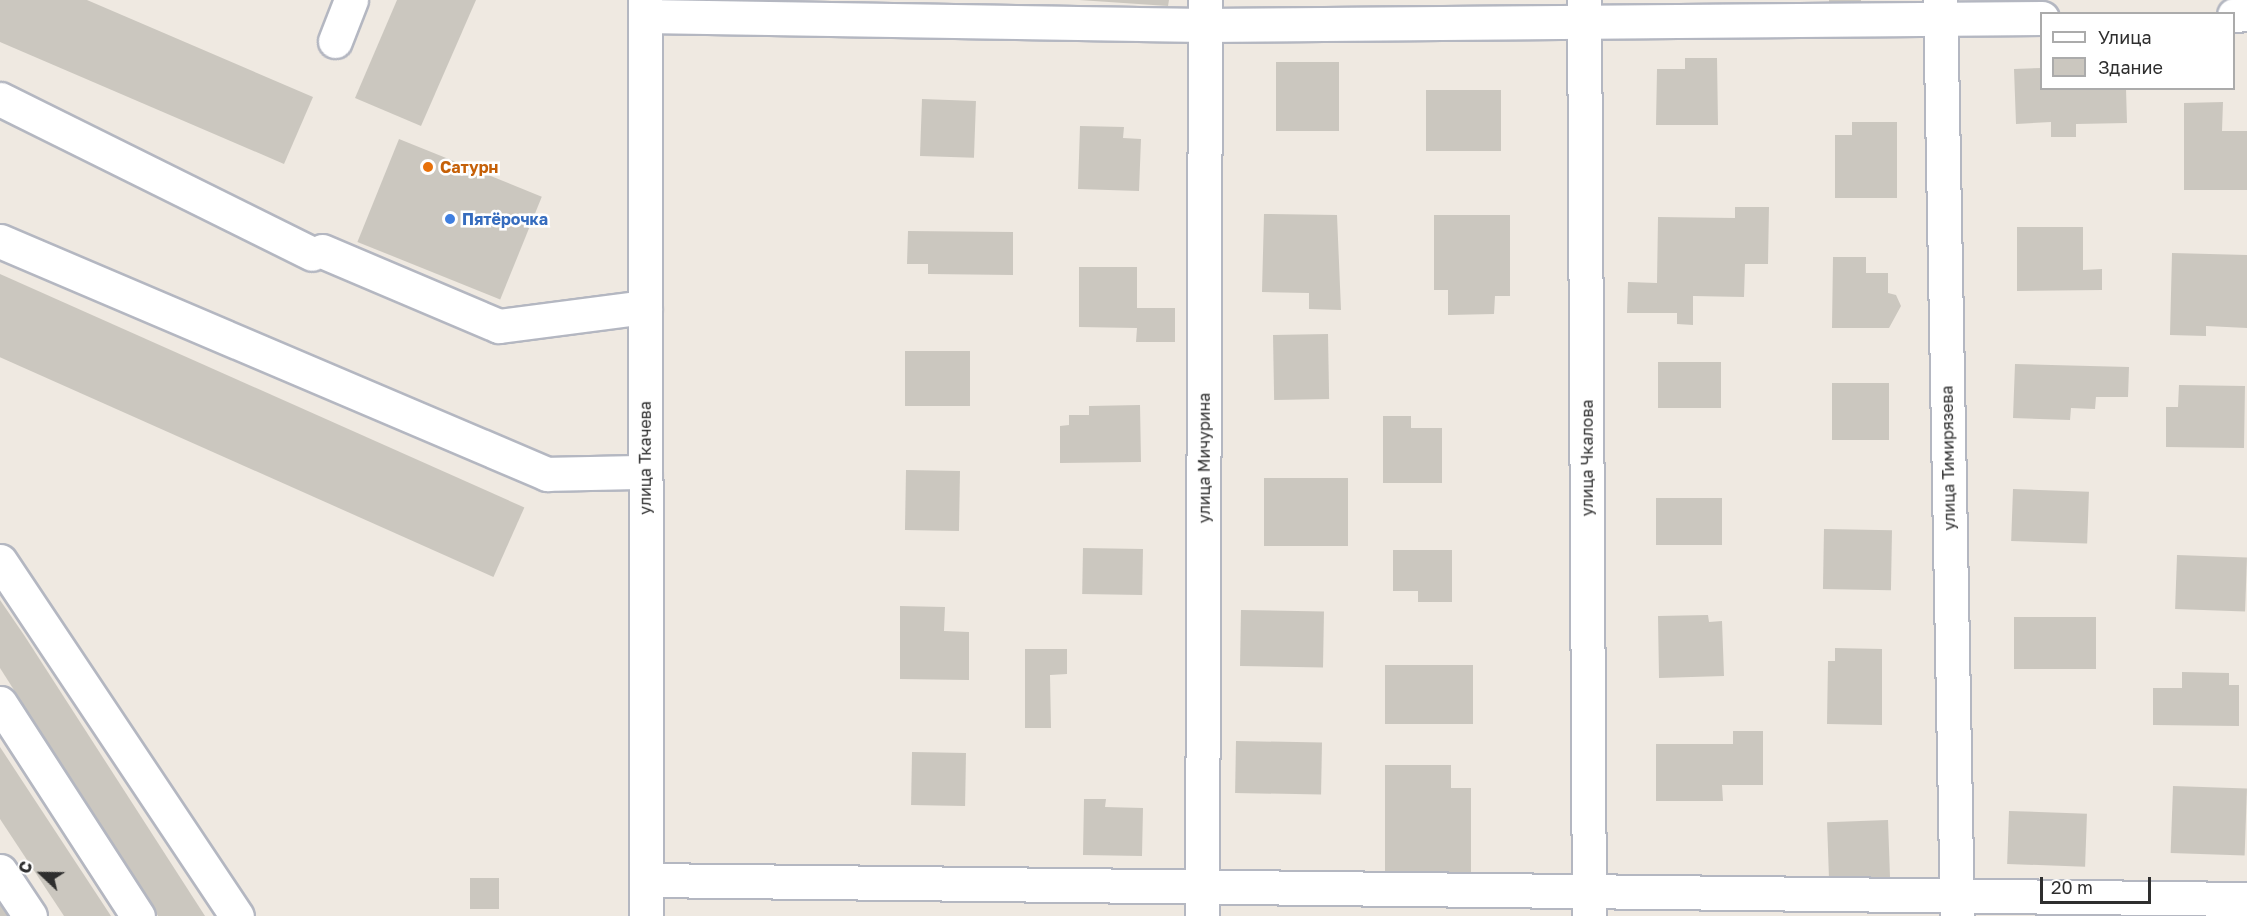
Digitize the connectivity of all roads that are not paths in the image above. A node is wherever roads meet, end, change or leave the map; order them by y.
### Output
1 (351, 0) edge
2 (645, 8) edge
3 (1939, 10) edge
4 (1205, 12) edge
5 (1584, 12) edge
6 (2040, 18) edge
7 (335, 41) dead end
8 (0, 99) edge
9 (0, 241) edge
10 (645, 307) junction
11 (645, 472) junction
12 (0, 561) edge
13 (0, 703) edge
14 (0, 871) edge
15 (646, 880) junction
16 (2247, 899) edge
17 (1202, 901) edge
18 (1590, 904) edge
19 (1957, 906) edge
20 (30, 916) edge
21 (138, 916) edge
22 (237, 916) edge
23 (646, 916) edge

1 - 7 street
2 - 4 street
2 - 10 street, улица Ткачева
3 - 5 street
3 - 6 street
3 - 19 street, улица Тимирязева
4 - 5 street
4 - 17 street, улица Мичурина
5 - 18 street, улица Чкалова
8 - 10 street
9 - 11 street
10 - 11 street, улица Ткачева
11 - 15 street, улица Ткачева
12 - 22 street
13 - 21 street
14 - 20 street
15 - 17 street
15 - 23 street, улица Ткачева
16 - 19 street
17 - 18 street
18 - 19 street

